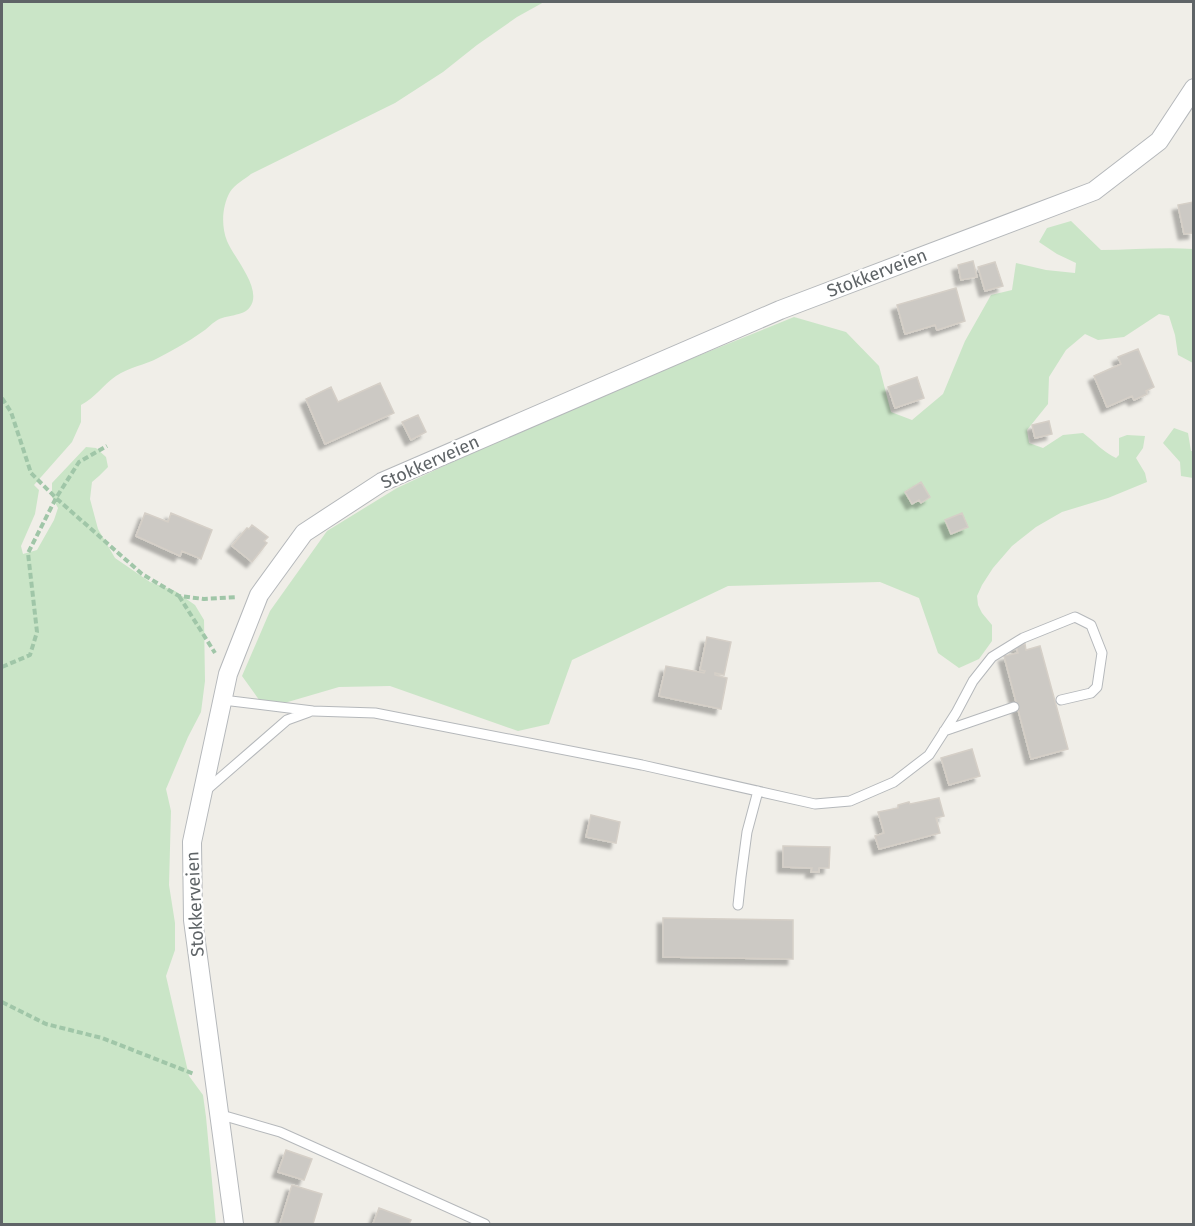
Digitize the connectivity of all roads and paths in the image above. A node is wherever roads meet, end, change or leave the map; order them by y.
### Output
1 (1194, 88) edge
2 (2, 399) edge
3 (106, 446) dead end
4 (56, 498) junction
5 (259, 595) junction
6 (178, 596) junction
7 (2, 667) edge
8 (228, 674) junction
9 (223, 700) junction
10 (1061, 700) dead end
11 (1014, 707) dead end
12 (313, 711) junction
13 (944, 731) junction
14 (758, 791) junction
15 (203, 793) junction
16 (738, 905) dead end
17 (2, 1002) edge
18 (214, 1082) junction
19 (218, 1114) junction
20 (234, 1224) edge
21 (485, 1224) edge

1 - 5 street, Stokkerveien
2 - 4 path
3 - 4 path
4 - 6 path
4 - 7 path
5 - 6 path
5 - 8 street, Stokkerveien
6 - 8 path
8 - 9 street, Stokkerveien
9 - 12 lane
9 - 15 street, Stokkerveien
10 - 13 lane
11 - 13 lane
12 - 14 lane
12 - 15 lane
13 - 14 lane
14 - 16 lane
15 - 18 street, Stokkerveien
17 - 18 path
18 - 19 street, Stokkerveien
19 - 20 street, Stokkerveien
19 - 21 lane

